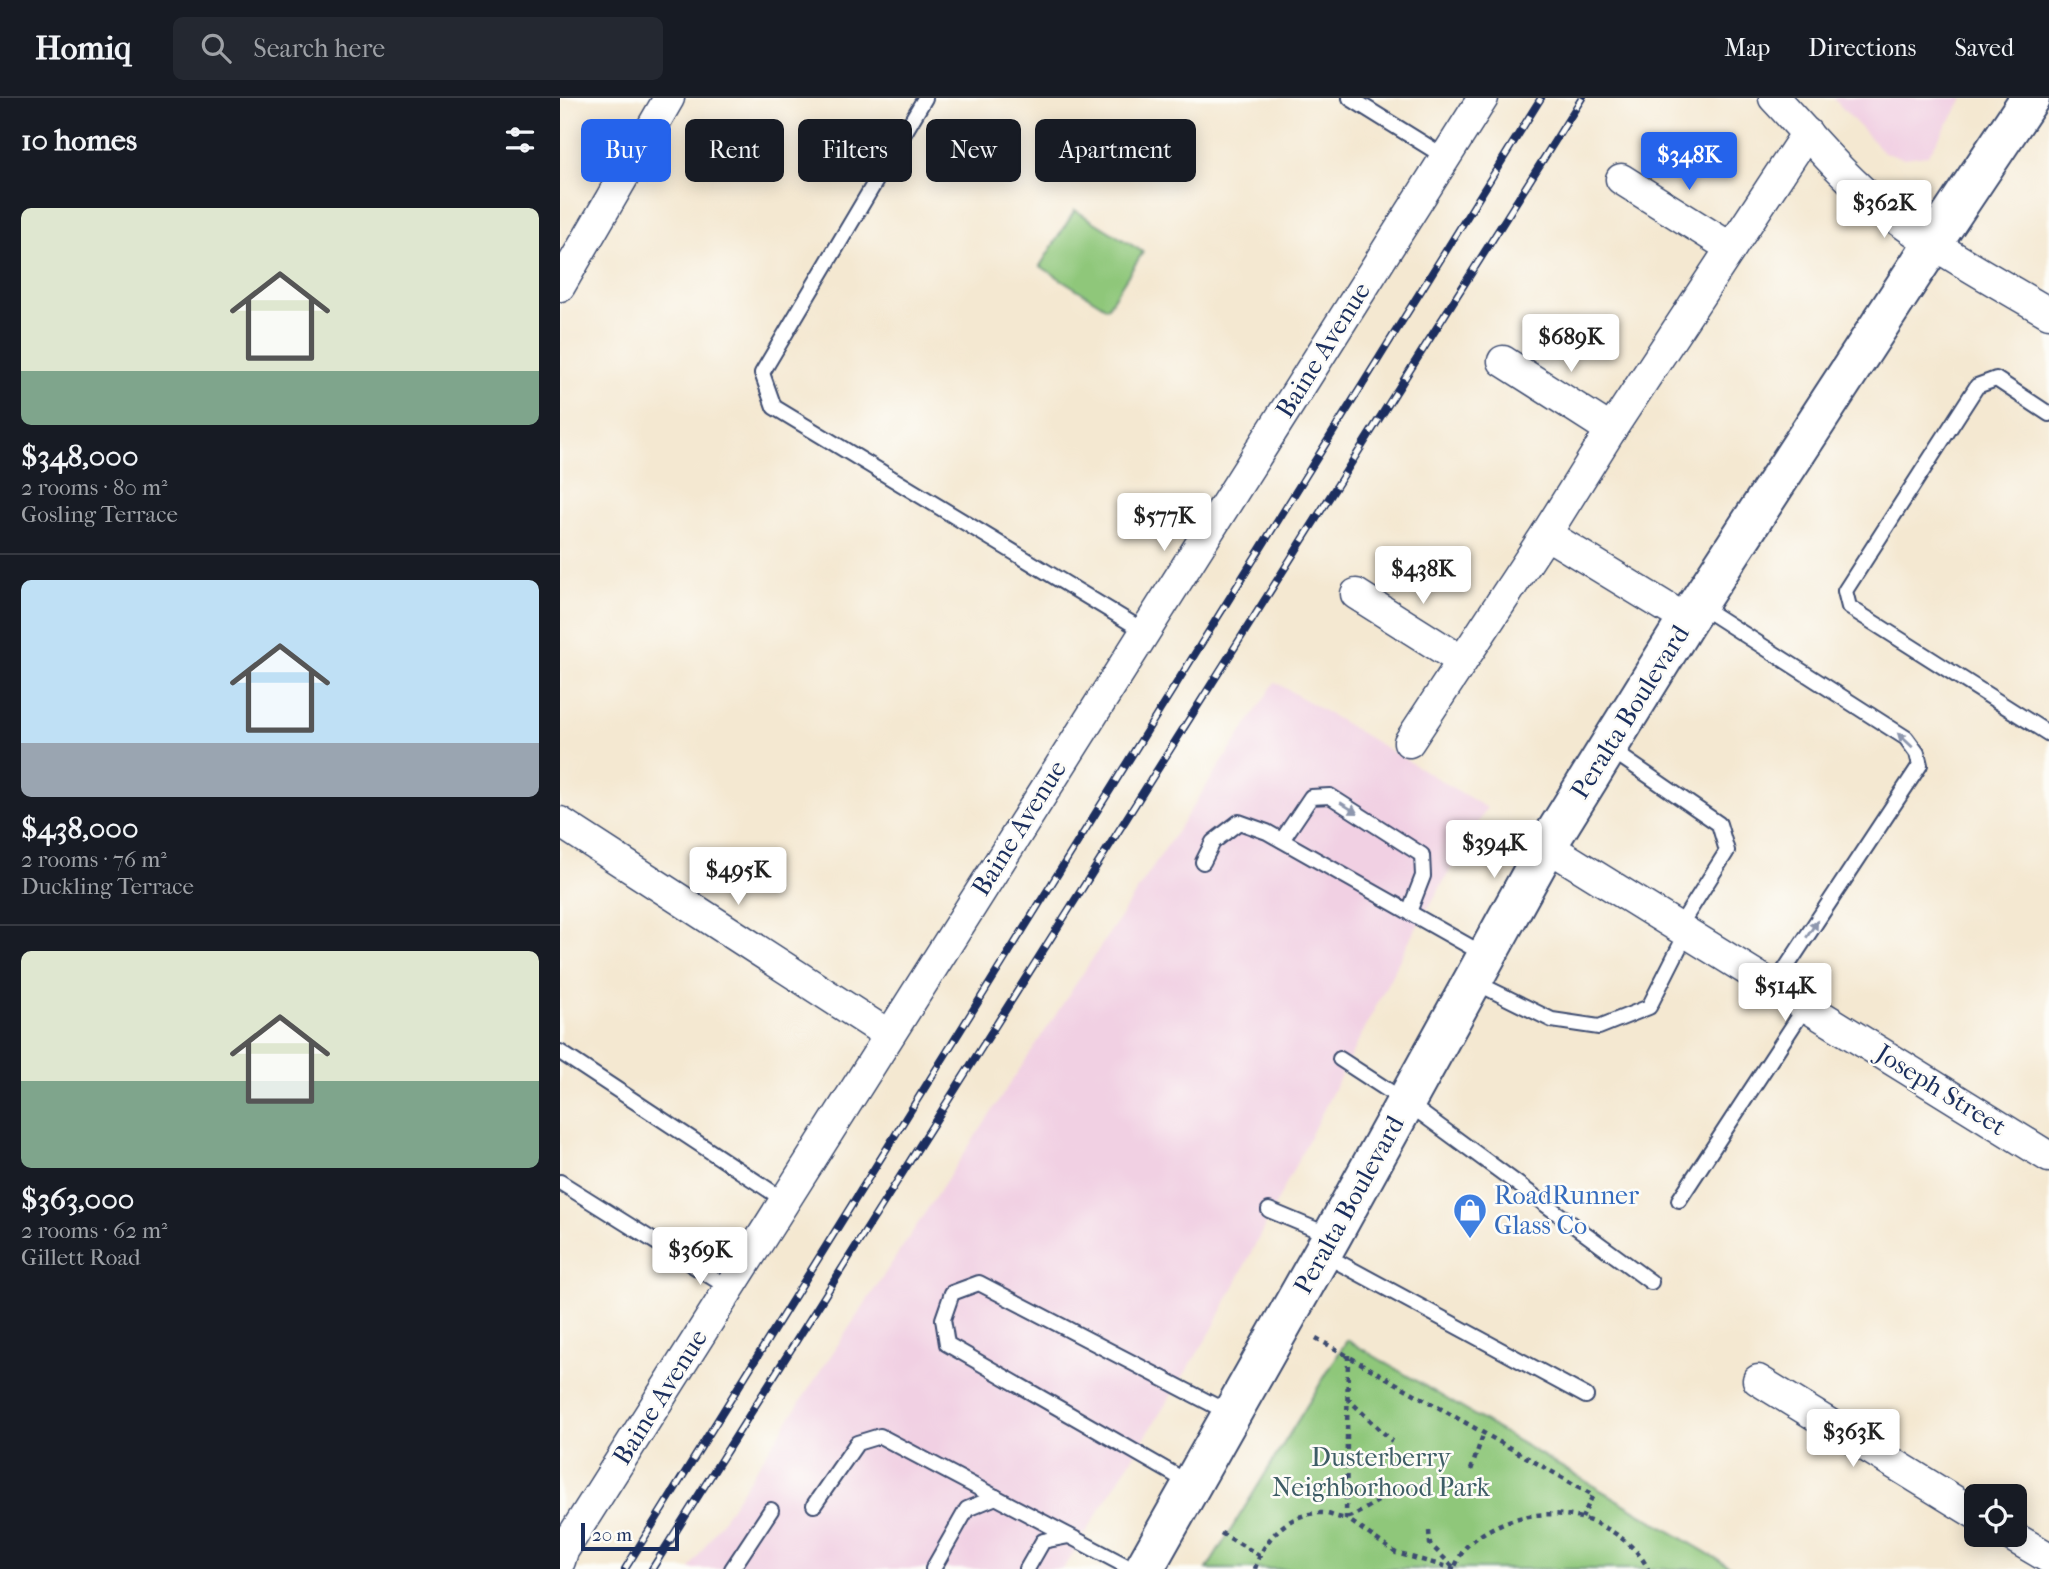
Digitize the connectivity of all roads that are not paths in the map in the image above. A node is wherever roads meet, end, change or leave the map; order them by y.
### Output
1 (669, 98) edge
2 (925, 98) edge
3 (1350, 98) edge
4 (1483, 98) edge
5 (1774, 98) edge
6 (2030, 98) edge
7 (1807, 133) junction
8 (1445, 157) junction
9 (1620, 179) dead end
10 (1933, 243) junction
11 (1731, 248) junction
12 (561, 281) edge
13 (2049, 313) edge
14 (1503, 360) dead end
15 (2049, 414) edge
16 (1611, 430) junction
17 (1546, 534) junction
18 (1356, 594) dead end
19 (1692, 612) junction
20 (1144, 631) junction
21 (1462, 661) junction
22 (2049, 734) edge
23 (1409, 742) dead end
24 (1609, 749) junction
25 (560, 822) edge
26 (1282, 840) junction
27 (1547, 846) junction
28 (1203, 862) dead end
29 (1409, 912) junction
30 (1683, 930) junction
31 (1480, 968) junction
32 (1774, 986) junction
33 (1806, 1006) junction
34 (889, 1035) junction
35 (560, 1052) edge
36 (1340, 1059) dead end
37 (1406, 1102) junction
38 (2049, 1157) edge
39 (560, 1182) edge
40 (785, 1200) junction
41 (1679, 1200) dead end
42 (1269, 1210) dead end
43 (1327, 1245) junction
44 (1651, 1282) dead end
45 (729, 1288) junction
46 (1758, 1380) dead end
47 (1586, 1396) dead end
48 (1231, 1414) junction
49 (1192, 1484) junction
50 (996, 1497) junction
51 (814, 1506) dead end
52 (1964, 1507) edge
53 (771, 1510) dead end
54 (1069, 1536) junction
55 (2027, 1545) edge
56 (2049, 1558) edge
57 (560, 1561) edge
58 (732, 1569) edge
59 (933, 1569) edge
60 (1027, 1569) edge
61 (1132, 1569) edge
62 (1144, 1569) edge

1 - 12 street
2 - 20 lane
3 - 8 lane
4 - 8 street, Baine Avenue
5 - 7 street
6 - 10 main road, Peralta Boulevard
7 - 10 street
7 - 11 street
8 - 20 street, Baine Avenue
9 - 11 street
10 - 13 street
10 - 19 main road, Peralta Boulevard
11 - 16 street
14 - 16 street
15 - 22 lane
16 - 17 street
17 - 19 street
17 - 21 street
18 - 21 street
19 - 24 main road, Peralta Boulevard
32 -> 19 lane
20 - 34 street, Baine Avenue
21 - 23 street
24 - 27 main road, Peralta Boulevard
24 - 30 lane
25 - 34 street
26 - 28 lane
26 - 29 lane
26 -> 29 lane
27 - 30 street, Joseph Street
27 - 31 main road, Peralta Boulevard
29 - 31 lane
30 - 31 lane
30 - 32 street, Joseph Street
31 - 37 main road, Peralta Boulevard
32 - 33 street, Joseph Street
33 - 38 street, Joseph Street
33 - 41 lane
34 - 40 street, Baine Avenue
35 - 40 lane
36 - 37 lane
37 - 43 main road, Peralta Boulevard
37 - 44 lane
39 - 45 lane
40 - 45 street, Baine Avenue
42 - 43 lane
43 - 47 lane
43 - 48 main road, Peralta Boulevard
45 - 57 street, Baine Avenue
46 - 52 street
48 - 49 main road, Peralta Boulevard
48 - 49 lane
49 - 62 main road, Peralta Boulevard
50 - 51 lane
50 - 54 lane
50 - 59 lane
53 - 58 lane
54 - 60 lane
54 - 61 lane
55 - 56 street

